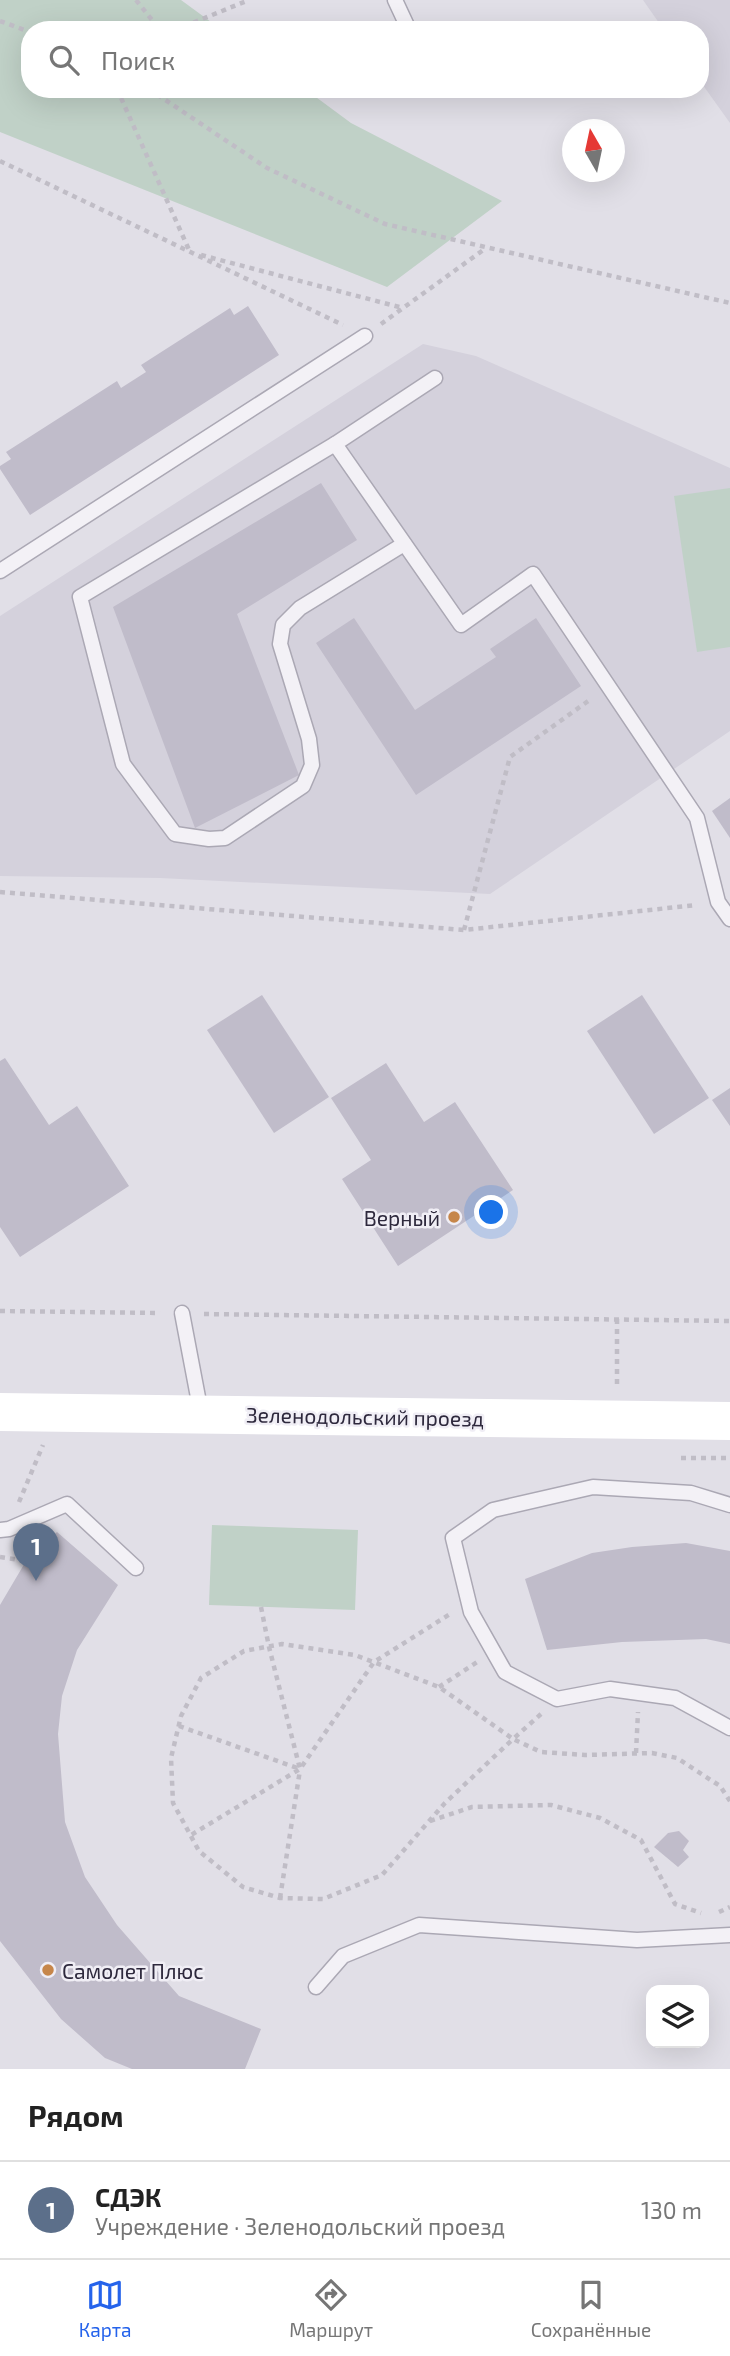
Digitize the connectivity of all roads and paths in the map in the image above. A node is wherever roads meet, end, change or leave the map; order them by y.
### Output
1 (136, 0) edge
2 (249, 0) edge
3 (395, 0) edge
4 (0, 21) edge
5 (153, 21) edge
6 (197, 21) edge
7 (406, 21) edge
8 (21, 29) edge
9 (121, 98) edge
10 (162, 98) edge
11 (0, 161) edge
12 (486, 248) junction
13 (189, 252) junction
14 (730, 303) edge
15 (404, 308) junction
16 (365, 335) junction
17 (435, 378) dead end
18 (335, 444) junction
19 (404, 544) junction
20 (0, 571) edge
21 (609, 686) junction
22 (0, 892) edge
23 (718, 902) junction
24 (730, 919) edge
25 (464, 930) junction
26 (0, 1311) edge
27 (182, 1313) junction
28 (730, 1321) edge
29 (0, 1412) edge
30 (202, 1414) junction
31 (730, 1421) edge
32 (56, 1445) dead end
33 (680, 1458) dead end
34 (730, 1458) edge
35 (730, 1505) edge
36 (4, 1529) edge
37 (0, 1557) edge
38 (26, 1561) dead end
39 (136, 1568) dead end
40 (468, 1602) junction
41 (261, 1607) dead end
42 (269, 1647) junction
43 (493, 1652) junction
44 (374, 1662) junction
45 (439, 1687) junction
46 (639, 1693) junction
47 (557, 1699) junction
48 (179, 1726) junction
49 (730, 1728) edge
50 (513, 1739) junction
51 (636, 1753) junction
52 (300, 1769) junction
53 (730, 1801) edge
54 (429, 1821) junction
55 (191, 1836) junction
56 (280, 1898) junction
57 (730, 1907) edge
58 (730, 1935) edge
59 (316, 1987) dead end

1 - 5 path
2 - 6 path
3 - 7 lane
4 - 8 path
9 - 13 path
10 - 12 path
11 - 13 path
12 - 14 path
12 - 15 path
13 - 15 path
13 - 16 path
15 - 16 path
16 - 20 lane
17 - 18 lane
18 - 19 lane
18 - 19 lane
19 - 21 lane
21 - 23 lane
21 - 25 path
22 - 25 path
23 - 24 lane
23 - 25 path
26 - 27 path
27 - 28 path
27 - 30 lane
29 - 30 street, Зеленодольский проезд
30 - 31 street, Зеленодольский проезд
32 - 36 path
33 - 34 path
35 - 40 lane
36 - 39 lane
37 - 38 path
40 - 43 lane
40 - 44 path
41 - 42 path
42 - 44 path
42 - 48 path
42 - 52 path
43 - 45 path
43 - 47 lane
44 - 45 path
44 - 52 path
45 - 50 path
46 - 47 lane
46 - 49 lane
46 - 51 path
47 - 50 path
48 - 52 path
48 - 55 path
50 - 51 path
50 - 54 path
51 - 53 path
52 - 55 path
52 - 56 path
54 - 56 path
54 - 57 path
55 - 56 path
58 - 59 lane

